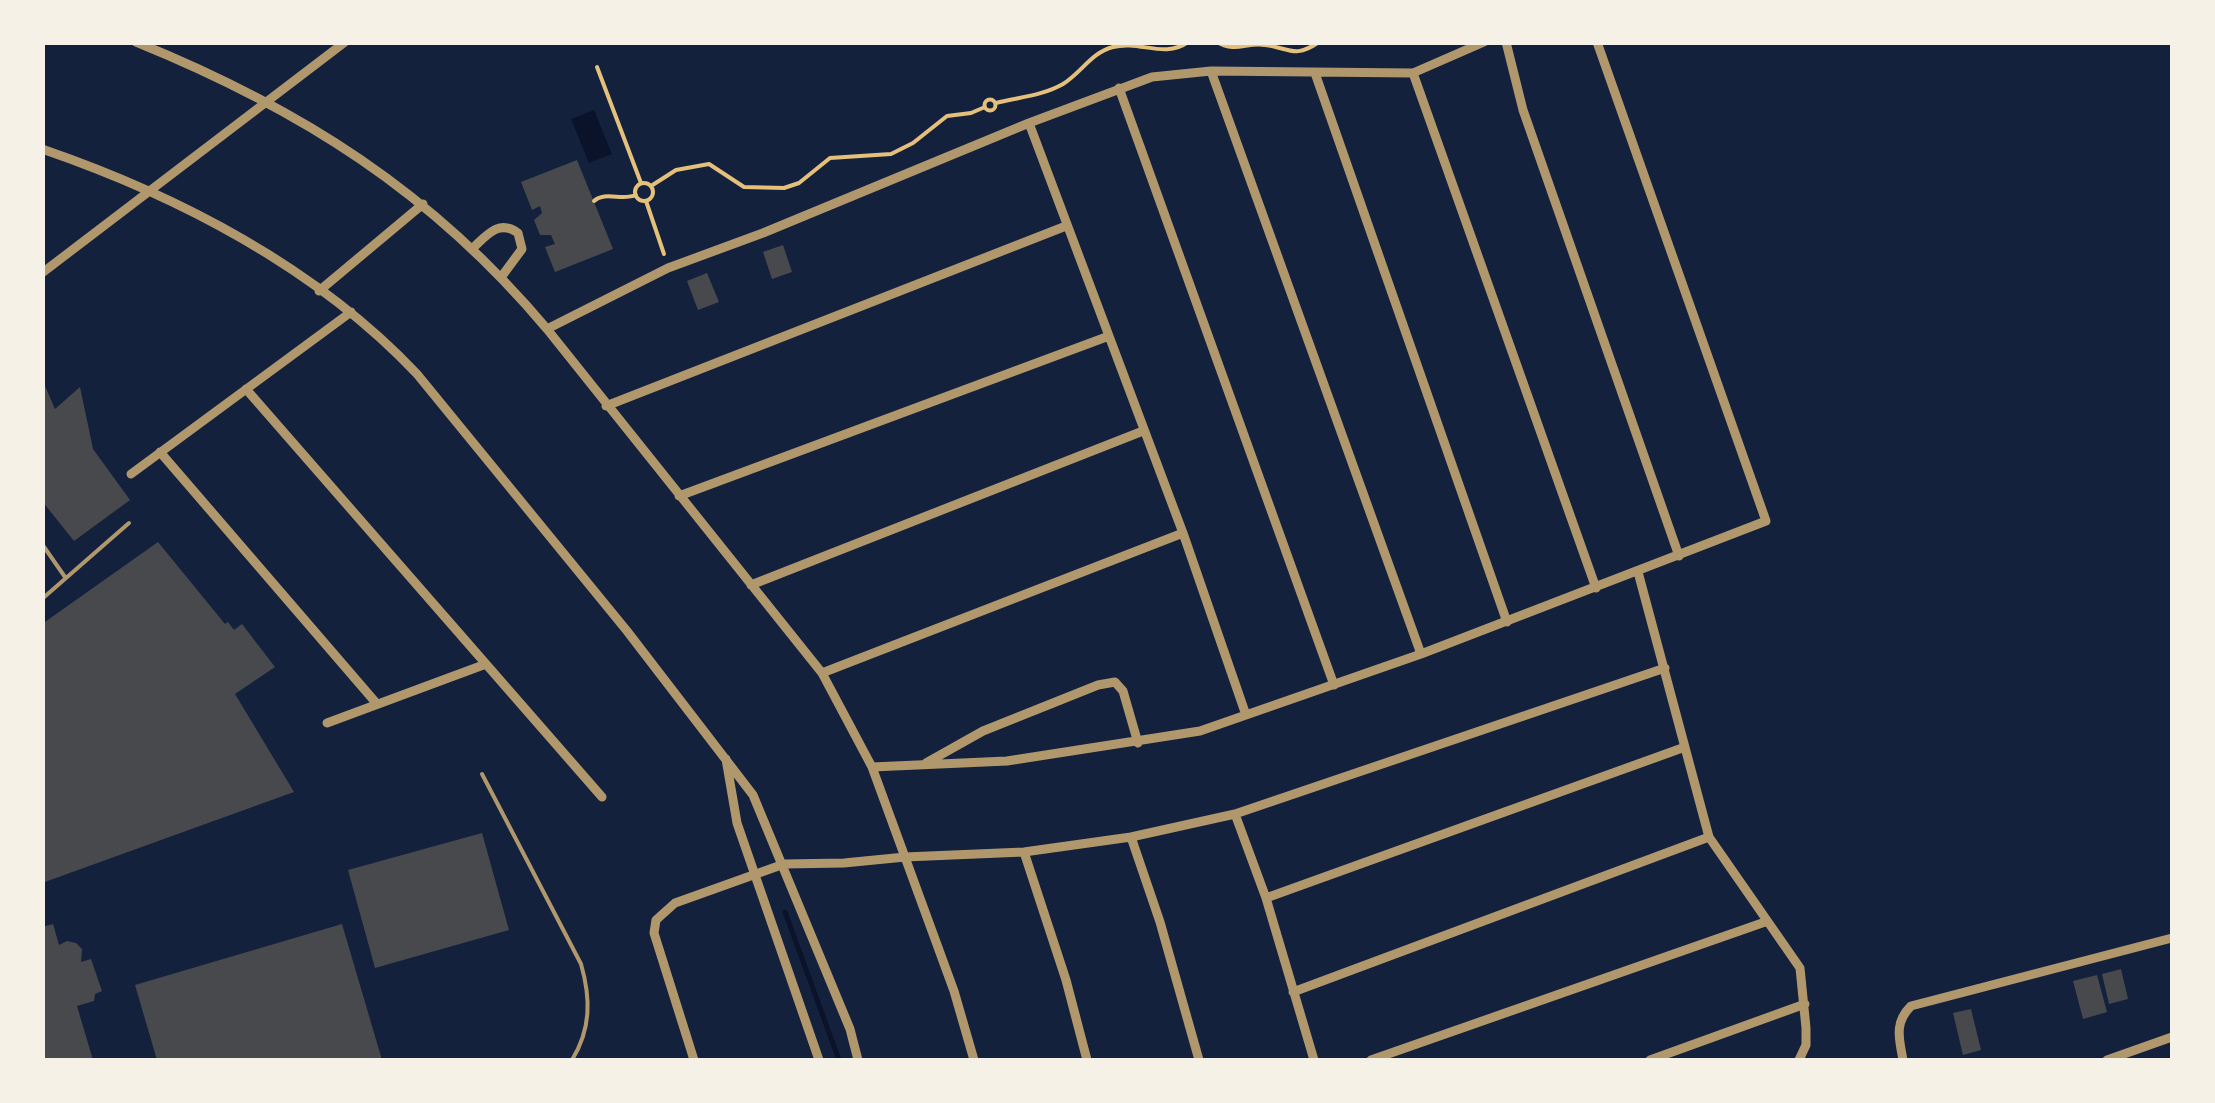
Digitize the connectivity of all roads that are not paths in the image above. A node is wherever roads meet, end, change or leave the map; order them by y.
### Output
1 (136, 42) edge
2 (344, 42) edge
3 (1484, 42) edge
4 (1506, 42) edge
5 (1598, 42) edge
6 (1211, 71) junction
7 (1315, 73) junction
8 (1413, 73) junction
9 (1119, 88) junction
10 (265, 103) junction
11 (1028, 123) junction
12 (42, 148) edge
13 (152, 191) junction
14 (424, 204) junction
15 (1066, 226) junction
16 (473, 248) junction
17 (42, 273) edge
18 (502, 276) junction
19 (319, 290) junction
20 (351, 312) junction
21 (547, 330) junction
22 (1110, 336) junction
23 (246, 389) junction
24 (606, 406) junction
25 (1143, 430) junction
26 (160, 452) junction
27 (130, 474) dead end
28 (678, 496) junction
29 (129, 524) dead end
30 (1184, 533) junction
31 (42, 544) edge
32 (1679, 556) junction
33 (1638, 572) junction
34 (66, 579) junction
35 (751, 586) junction
36 (1596, 588) junction
37 (42, 599) edge
38 (1507, 622) junction
39 (1421, 654) junction
40 (486, 664) junction
41 (1664, 668) junction
42 (822, 673) junction
43 (1334, 684) junction
44 (377, 704) junction
45 (1246, 715) junction
46 (327, 723) dead end
47 (1138, 743) junction
48 (1685, 747) junction
49 (725, 756) junction
50 (924, 764) junction
51 (872, 767) junction
52 (482, 774) dead end
53 (602, 798) dead end
54 (1235, 814) junction
55 (1132, 837) junction
56 (1709, 837) junction
57 (1024, 852) junction
58 (905, 857) junction
59 (784, 864) junction
60 (754, 874) junction
61 (1266, 898) junction
62 (1765, 922) junction
63 (2172, 938) edge
64 (1293, 992) junction
65 (1805, 1004) junction
66 (2172, 1037) edge
67 (572, 1060) edge
68 (694, 1060) edge
69 (820, 1060) edge
70 (858, 1060) edge
71 (974, 1060) edge
72 (1087, 1060) edge
73 (1199, 1060) edge
74 (1314, 1060) edge
75 (1372, 1060) edge
76 (1650, 1060) edge
77 (1799, 1060) edge
78 (1903, 1060) edge
79 (2107, 1060) edge

1 - 10 street
2 - 10 street
3 - 8 street
4 - 32 street
5 - 32 street
6 - 7 street
6 - 9 street
6 - 39 street
7 - 8 street
7 - 38 street
8 - 36 street
9 - 11 street
9 - 43 street
10 - 13 street
10 - 14 street
11 - 15 street
11 - 21 street
12 - 13 street
13 - 17 street
13 - 19 street
14 - 16 street
14 - 19 street
15 - 22 street
15 - 24 street
16 - 18 street
16 - 18 street
18 - 21 street
19 - 20 street
20 - 23 street
20 - 49 street
21 - 24 street
22 - 25 street
22 - 28 street
23 - 26 street
23 - 40 street
24 - 28 street
25 - 30 street
25 - 35 street
26 - 27 street
26 - 44 street
28 - 35 street
29 - 34 lane
30 - 42 street
30 - 45 street
31 - 34 lane
32 - 33 street
33 - 36 street
33 - 41 street
34 - 37 lane
35 - 42 street
36 - 38 street
38 - 39 street
39 - 43 street
40 - 44 street
40 - 53 street
41 - 48 street
41 - 54 street
42 - 51 street
43 - 45 street
44 - 46 street
45 - 47 street
47 - 50 street
47 - 50 street
48 - 56 street
48 - 61 street
49 - 59 street
49 - 60 street
50 - 51 street
51 - 58 street
52 - 67 lane
54 - 55 street
54 - 61 street
55 - 57 street
55 - 73 street
56 - 62 street
56 - 64 street
57 - 58 street
57 - 72 street
58 - 59 street
58 - 71 street
59 - 60 street
59 - 70 street
60 - 68 street
60 - 69 street
61 - 64 street
62 - 65 street
62 - 75 street
63 - 78 street
64 - 74 street
65 - 76 street
65 - 77 street
66 - 79 street

